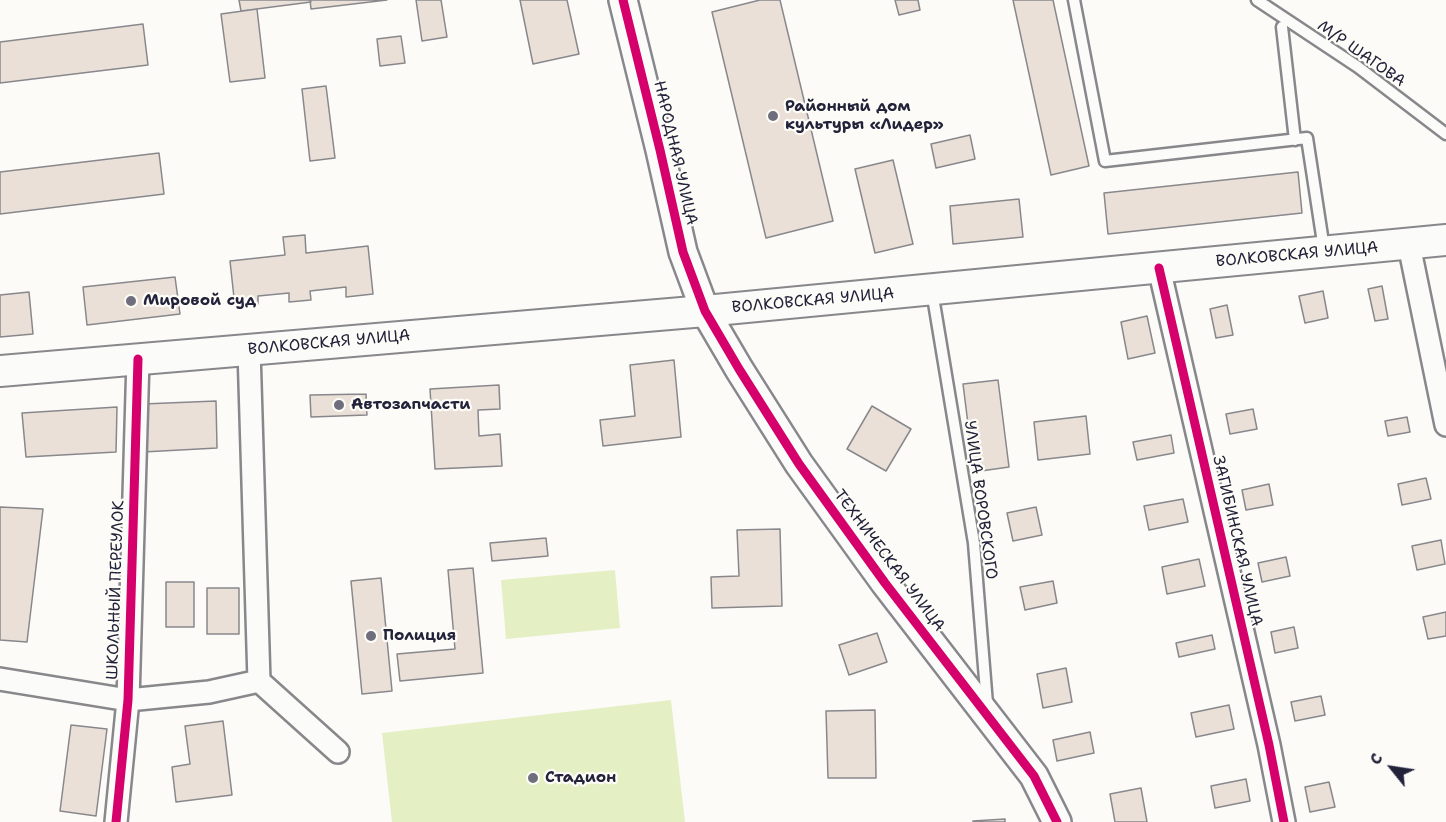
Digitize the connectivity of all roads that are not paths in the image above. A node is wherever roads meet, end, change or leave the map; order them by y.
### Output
1 (623, 0) edge
2 (1074, 0) edge
3 (1257, 0) edge
4 (1282, 27) dead end
5 (1446, 134) edge
6 (1295, 140) junction
7 (1446, 240) edge
8 (1409, 245) junction
9 (1324, 253) junction
10 (1159, 268) junction
11 (932, 290) junction
12 (705, 311) junction
13 (249, 350) junction
14 (138, 359) junction
15 (0, 371) edge
16 (1446, 425) edge
17 (0, 679) edge
18 (259, 681) junction
19 (128, 700) junction
20 (988, 716) junction
21 (338, 753) dead end
22 (116, 822) edge
23 (1057, 822) edge
24 (1284, 822) edge

1 - 12 street, НАРОДНАЯ УЛИЦА
2 - 6 lane
3 - 5 lane, М/Р ШАГОВА
4 - 6 lane
6 - 9 lane
7 - 8 main road, ВОЛКОВСКАЯ УЛИЦА
8 - 9 main road, ВОЛКОВСКАЯ УЛИЦА
8 - 16 street
9 - 10 main road, ВОЛКОВСКАЯ УЛИЦА
10 - 11 main road, ВОЛКОВСКАЯ УЛИЦА
10 - 24 street, ЗАГИБИНСКАЯ УЛИЦА
11 - 12 main road, ВОЛКОВСКАЯ УЛИЦА
11 - 20 lane, УЛИЦА ВОРОВСКОГО
12 - 13 main road, ВОЛКОВСКАЯ УЛИЦА
12 - 20 street, ТЕХНИЧЕСКАЯ УЛИЦА
13 - 14 main road, ВОЛКОВСКАЯ УЛИЦА
13 - 18 street
14 - 15 main road, ВОЛКОВСКАЯ УЛИЦА
14 - 19 street, ШКОЛЬНЫЙ ПЕРЕУЛОК
17 - 19 street
18 - 19 street
18 - 21 street
19 - 22 street, ШКОЛЬНЫЙ ПЕРЕУЛОК
20 - 23 street, ТЕХНИЧЕСКАЯ УЛИЦА

